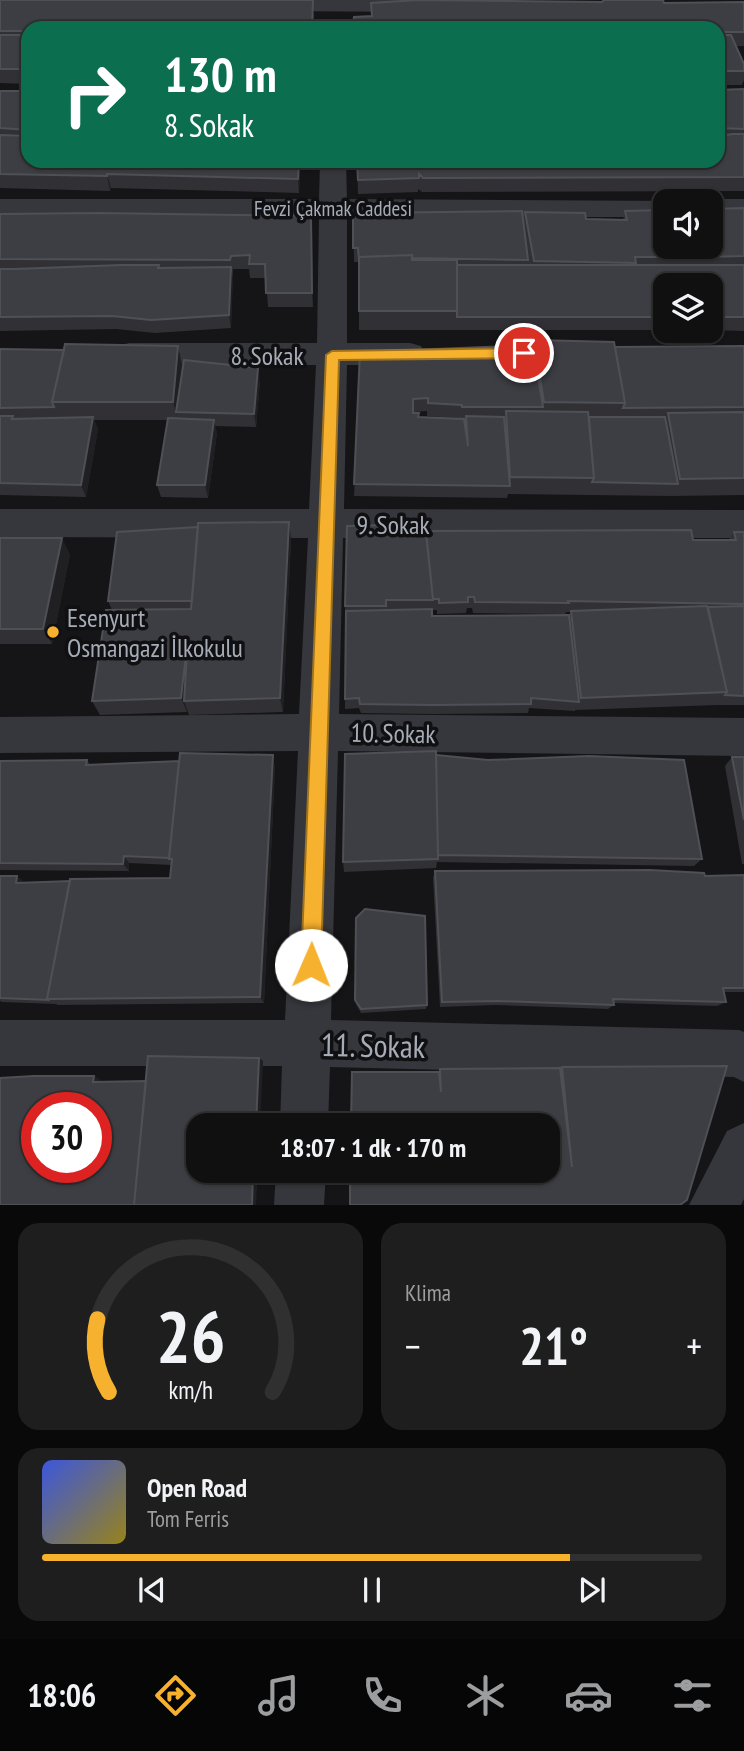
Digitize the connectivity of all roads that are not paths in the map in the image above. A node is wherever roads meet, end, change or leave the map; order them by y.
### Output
1 (248, 4) edge
2 (441, 5) edge
3 (331, 11) edge
4 (332, 168) edge
5 (0, 208) edge
6 (333, 208) junction
7 (653, 208) edge
8 (723, 208) edge
9 (744, 208) edge
10 (97, 354) edge
11 (442, 354) edge
12 (332, 355) junction
13 (0, 523) edge
14 (326, 524) junction
15 (744, 524) edge
16 (317, 733) junction
17 (0, 734) edge
18 (744, 737) edge
19 (0, 1043) edge
20 (309, 1043) junction
21 (744, 1058) edge
22 (305, 1113) edge
23 (744, 1149) edge
24 (300, 1183) edge
25 (299, 1205) edge
26 (714, 1205) edge

1 - 3 street
2 - 3 street
4 - 6 street
5 - 6 street, Fevzi Çakmak Caddesi
6 - 7 street, Fevzi Çakmak Caddesi
6 - 12 street
8 - 9 street
10 - 12 street, 8. Sokak
11 - 12 street, 8. Sokak
12 - 14 street
13 - 14 street, 9. Sokak
14 - 15 street, 9. Sokak
14 - 16 street
16 - 17 street, 10. Sokak
16 - 18 street, 10. Sokak
16 - 20 street
19 - 20 street, 11. Sokak
20 - 21 street, 11. Sokak
20 - 22 street
23 - 26 street
24 - 25 street

